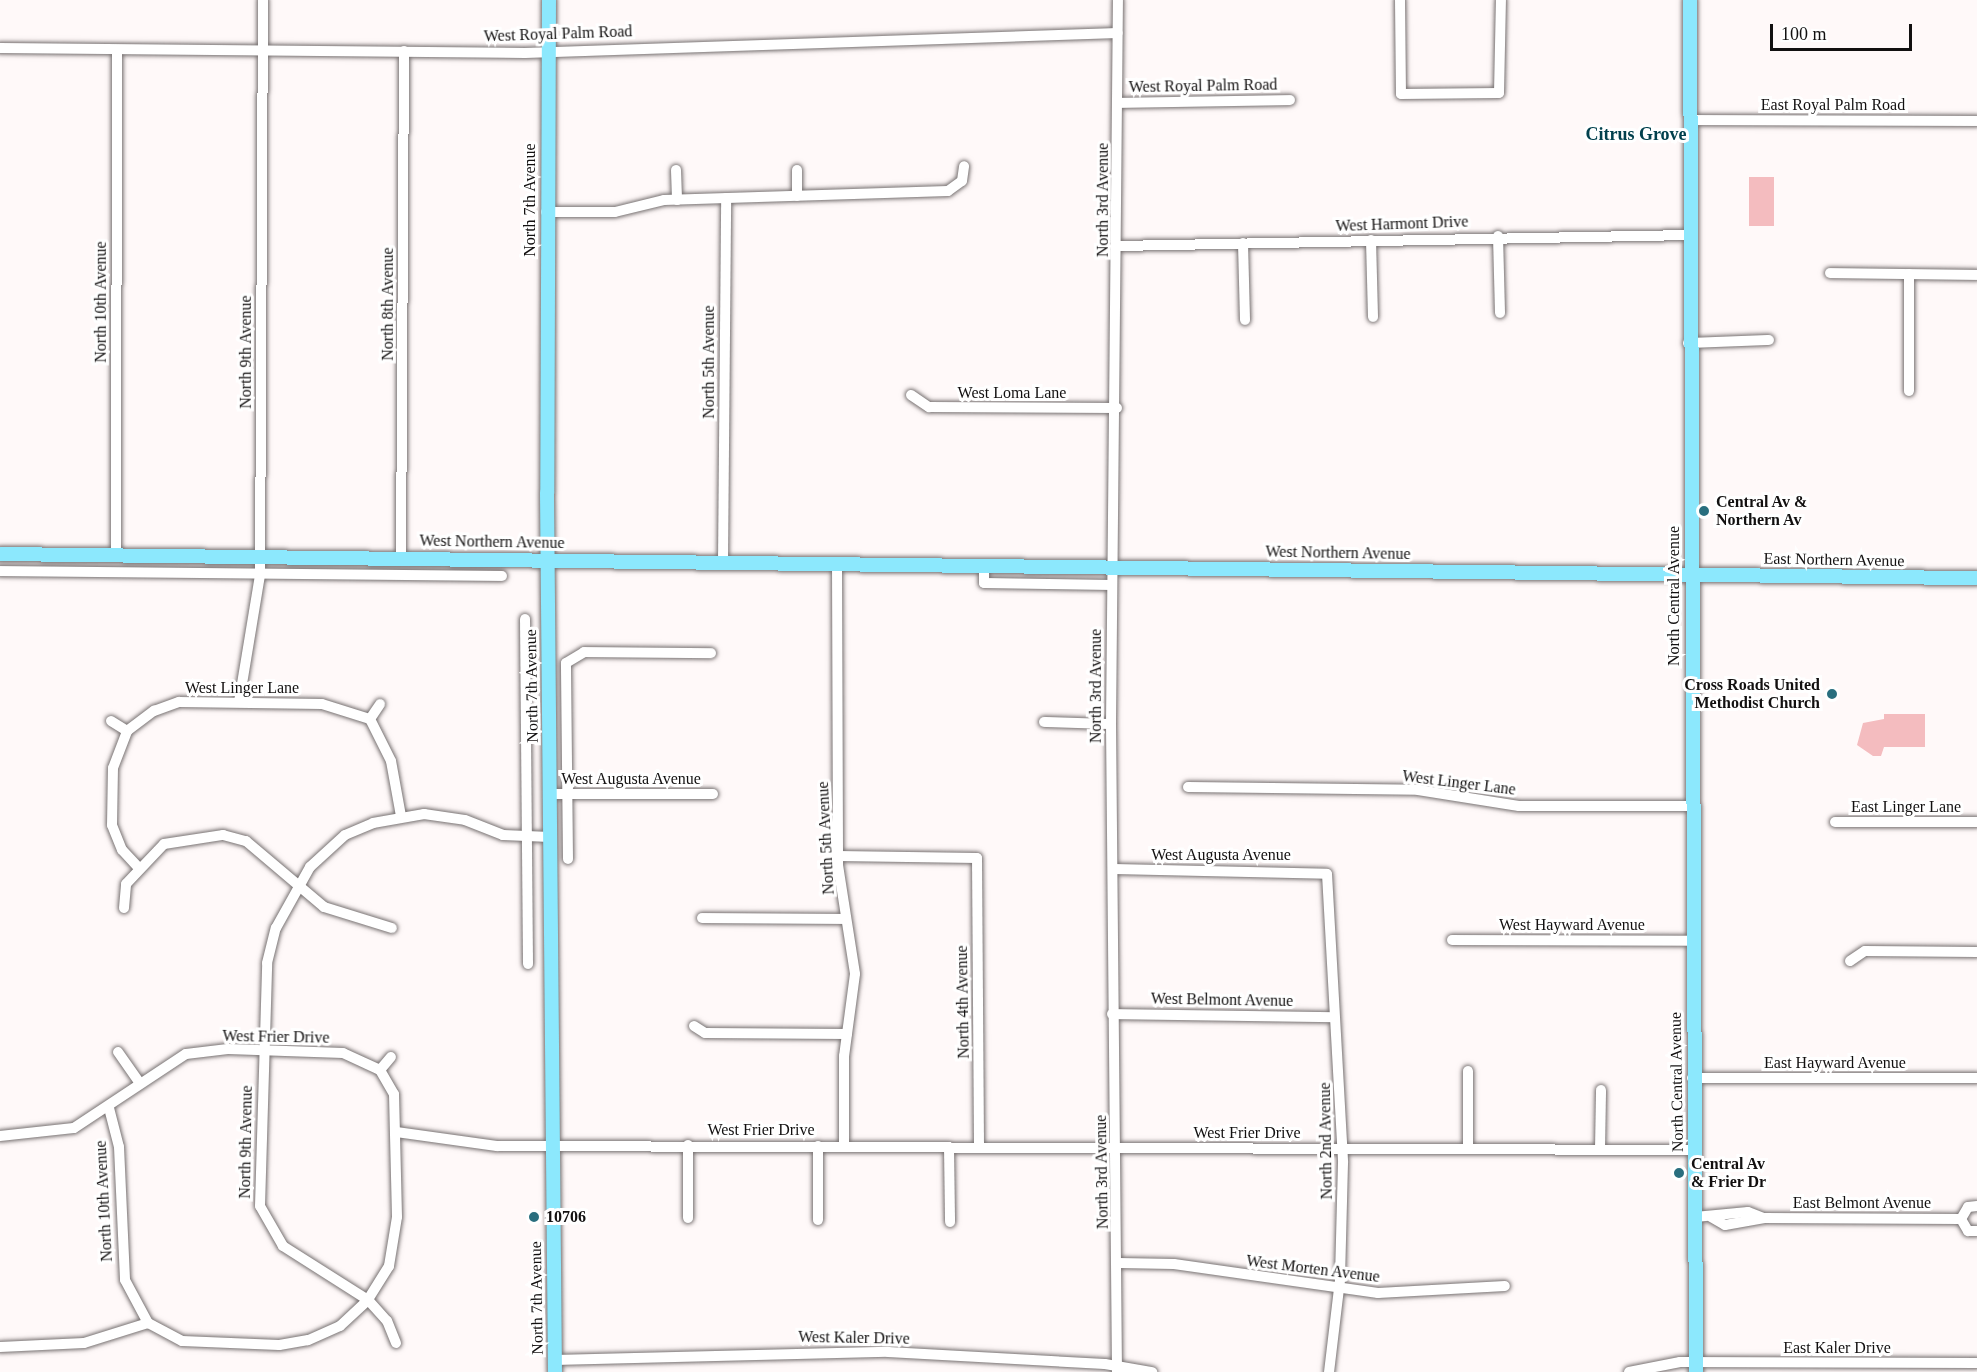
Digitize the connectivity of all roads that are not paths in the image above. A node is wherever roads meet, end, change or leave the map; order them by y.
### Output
1 (263, 0) edge
2 (549, 0) edge
3 (1118, 0) edge
4 (1400, 0) edge
5 (1501, 0) edge
6 (1690, 0) edge
7 (1118, 33) junction
8 (0, 48) edge
9 (262, 49) junction
10 (117, 50) junction
11 (405, 51) junction
12 (548, 51) junction
13 (1290, 100) dead end
14 (1118, 103) junction
15 (1689, 120) junction
16 (1977, 121) edge
17 (964, 166) dead end
18 (676, 170) dead end
19 (797, 170) dead end
20 (797, 196) junction
21 (726, 198) junction
22 (677, 200) junction
23 (546, 212) junction
24 (1688, 235) junction
25 (1498, 236) junction
26 (1371, 240) junction
27 (1243, 243) junction
28 (1117, 246) junction
29 (1830, 273) dead end
30 (1909, 274) junction
31 (1977, 275) edge
32 (1500, 313) dead end
33 (1373, 317) dead end
34 (1245, 320) dead end
35 (1769, 340) dead end
36 (1689, 343) junction
37 (1909, 391) dead end
38 (911, 395) dead end
39 (1117, 408) junction
40 (0, 554) edge
41 (116, 555) junction
42 (260, 558) junction
43 (401, 558) junction
44 (547, 559) junction
45 (723, 562) junction
46 (837, 563) junction
47 (984, 565) junction
48 (1113, 566) junction
49 (0, 571) edge
50 (1691, 574) junction
51 (260, 575) junction
52 (502, 576) dead end
53 (1977, 578) edge
54 (1112, 585) junction
55 (525, 619) dead end
56 (711, 653) dead end
57 (239, 702) junction
58 (380, 704) dead end
59 (370, 719) junction
60 (111, 721) dead end
61 (1044, 722) dead end
62 (1111, 723) junction
63 (127, 731) junction
64 (1188, 787) dead end
65 (549, 794) junction
66 (567, 794) junction
67 (713, 794) dead end
68 (1691, 806) junction
69 (401, 816) junction
70 (1835, 822) dead end
71 (1977, 822) edge
72 (527, 837) junction
73 (550, 837) junction
74 (838, 856) junction
75 (568, 859) dead end
76 (138, 867) junction
77 (1114, 869) junction
78 (1327, 874) joint
79 (298, 885) junction
80 (124, 908) dead end
81 (702, 918) dead end
82 (846, 919) junction
83 (392, 928) dead end
84 (1452, 940) dead end
85 (1692, 941) junction
86 (1977, 952) edge
87 (1850, 961) dead end
88 (528, 964) dead end
89 (1112, 1014) junction
90 (1331, 1017) junction
91 (693, 1026) dead end
92 (848, 1034) junction
93 (264, 1050) junction
94 (118, 1052) dead end
95 (391, 1057) dead end
96 (380, 1070) junction
97 (1468, 1071) dead end
98 (1692, 1078) junction
99 (1977, 1078) edge
100 (138, 1081) junction
101 (1601, 1090) dead end
102 (109, 1108) junction
103 (396, 1132) junction
104 (0, 1136) edge
105 (553, 1144) junction
106 (688, 1145) junction
107 (818, 1146) junction
108 (844, 1146) junction
109 (949, 1147) junction
110 (979, 1147) junction
111 (1116, 1147) junction
112 (1342, 1148) junction
113 (1468, 1149) junction
114 (1600, 1150) junction
115 (1694, 1150) junction
116 (1977, 1206) edge
117 (1695, 1216) junction
118 (688, 1218) dead end
119 (1960, 1219) junction
120 (818, 1221) dead end
121 (950, 1222) dead end
122 (1977, 1231) edge
123 (1119, 1263) junction
124 (1504, 1286) dead end
125 (1339, 1290) junction
126 (368, 1300) junction
127 (148, 1323) junction
128 (396, 1343) dead end
129 (0, 1347) edge
130 (1977, 1363) edge
131 (555, 1366) edge
132 (1696, 1367) edge
133 (1117, 1369) edge
134 (1152, 1372) edge
135 (1329, 1372) edge
136 (1629, 1372) edge

1 - 9 street, North 9th Avenue
2 - 12 main road, North 7th Avenue
3 - 7 street, North 3rd Avenue
4 - 5 street
6 - 15 main road, North Central Avenue
7 - 12 street, West Royal Palm Road
7 - 14 street, North 3rd Avenue
8 - 10 street, West Royal Palm Road
9 - 10 street, West Royal Palm Road
9 - 11 street, West Royal Palm Road
9 - 42 street, North 9th Avenue
10 - 41 street, North 10th Avenue
11 - 12 street, West Royal Palm Road
11 - 43 street, North 8th Avenue
12 - 23 main road, North 7th Avenue
13 - 14 street, West Royal Palm Road
14 - 28 street, North 3rd Avenue
15 - 16 street, East Royal Palm Road
15 - 24 main road, North Central Avenue
17 - 20 street
18 - 22 street
19 - 20 street
20 - 21 street
21 - 22 street
21 - 45 street, North 5th Avenue
22 - 23 street
23 - 44 main road, North 7th Avenue
24 - 25 street, West Harmont Drive
24 - 36 main road, North Central Avenue
25 - 26 street, West Harmont Drive
25 - 32 street
26 - 27 street, West Harmont Drive
26 - 33 street
27 - 28 street, West Harmont Drive
27 - 34 street
28 - 39 street, North 3rd Avenue
29 - 30 street
30 - 31 street
30 - 37 street
35 - 36 street
36 - 50 main road, North Central Avenue
38 - 39 street, West Loma Lane
39 - 48 street, North 3rd Avenue
40 - 41 main road, West Northern Avenue
41 - 42 main road, West Northern Avenue
42 - 43 main road, West Northern Avenue
42 - 51 street, North 9th Avenue
43 - 44 main road, West Northern Avenue
44 - 45 main road, West Northern Avenue
44 - 65 main road, North 7th Avenue
45 - 46 main road, West Northern Avenue
46 - 47 main road, West Northern Avenue
46 - 74 street, North 5th Avenue
47 - 48 main road, West Northern Avenue
47 - 54 street
48 - 50 main road, West Northern Avenue
48 - 54 street, North 3rd Avenue
49 - 51 street, West Northern Avenue
50 - 53 main road, East Northern Avenue
50 - 68 main road, North Central Avenue
51 - 52 street, West Northern Avenue
51 - 57 street, North 9th Avenue
54 - 62 street, North 3rd Avenue
55 - 72 street, North 7th Avenue
56 - 66 street
57 - 59 street, West Linger Lane
57 - 63 street, West Linger Lane
58 - 59 street
59 - 69 street
60 - 63 street
61 - 62 street
62 - 77 street, North 3rd Avenue
63 - 76 street
64 - 68 street, West Linger Lane
65 - 66 street, West Augusta Avenue
65 - 73 main road, North 7th Avenue
66 - 67 street, West Augusta Avenue
66 - 75 street
68 - 85 main road, North Central Avenue
69 - 72 street
69 - 79 street
70 - 71 street, East Linger Lane
72 - 73 street
72 - 88 street, North 7th Avenue
73 - 105 main road, North 7th Avenue
74 - 82 street, North 5th Avenue
74 - 110 street, North 4th Avenue
76 - 79 street
76 - 80 street
77 - 78 street, West Augusta Avenue
77 - 89 street, North 3rd Avenue
78 - 90 street, North 2nd Avenue
79 - 83 street
79 - 93 street, North 9th Avenue
81 - 82 street
82 - 92 street, North 5th Avenue
84 - 85 street, West Hayward Avenue
85 - 98 main road, North Central Avenue
86 - 87 street
89 - 90 street, West Belmont Avenue
89 - 111 street, North 3rd Avenue
90 - 112 street, North 2nd Avenue
91 - 92 street
92 - 108 street, North 5th Avenue
93 - 96 street, West Frier Drive
93 - 100 street, West Frier Drive
93 - 126 street, North 9th Avenue
94 - 100 street
95 - 96 street
96 - 103 street
97 - 113 street
98 - 99 street, East Hayward Avenue
98 - 115 main road, North Central Avenue
100 - 102 street, West Frier Drive
101 - 114 street
102 - 104 street, West Frier Drive
102 - 127 street, North 10th Avenue
103 - 105 street, West Frier Drive
103 - 126 street
105 - 106 street, West Frier Drive
105 - 131 main road, North 7th Avenue
106 - 107 street, West Frier Drive
106 - 118 street
107 - 108 street, West Frier Drive
107 - 120 street
108 - 109 street, West Frier Drive
109 - 110 street, West Frier Drive
109 - 121 street
110 - 111 street, West Frier Drive
111 - 112 street, West Frier Drive
111 - 123 street, North 3rd Avenue
112 - 113 street, West Frier Drive
112 - 125 street, North 2nd Avenue
113 - 114 street, West Frier Drive
114 - 115 street, West Frier Drive
115 - 117 main road, North Central Avenue
116 - 119 street
117 - 119 street, East Belmont Avenue
117 - 132 main road, North Central Avenue
119 - 122 street
123 - 125 street, West Morten Avenue
123 - 133 street, North 3rd Avenue
124 - 125 street, West Morten Avenue
125 - 135 street, North 2nd Avenue
126 - 127 street
126 - 128 street, North 9th Avenue
127 - 129 street
130 - 132 street, East Kaler Drive
131 - 133 street, West Kaler Drive
132 - 136 street
133 - 134 street, West Kaler Drive

